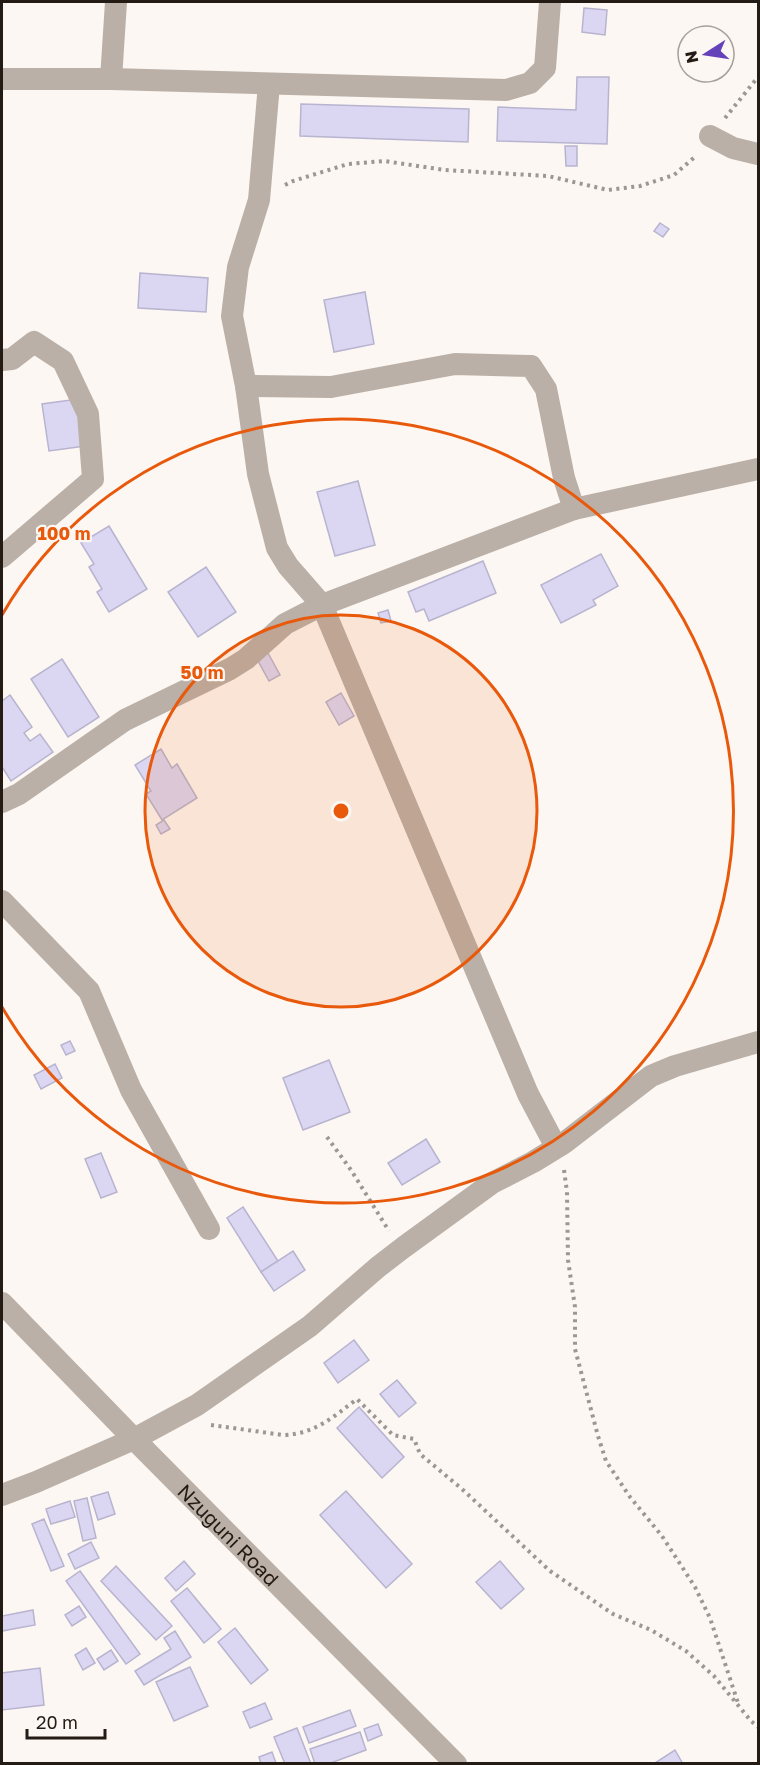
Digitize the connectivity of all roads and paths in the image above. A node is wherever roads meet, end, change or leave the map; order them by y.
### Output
1 (116, 2) edge
2 (550, 2) edge
3 (759, 77) edge
4 (2, 78) edge
5 (111, 79) junction
6 (269, 84) junction
7 (710, 136) junction
8 (759, 154) edge
9 (259, 200) junction
10 (2, 360) edge
11 (246, 386) junction
12 (759, 469) edge
13 (574, 509) junction
14 (2, 557) edge
15 (322, 605) junction
16 (2, 802) edge
17 (2, 901) edge
18 (759, 1042) edge
19 (327, 1137) dead end
20 (556, 1147) junction
21 (209, 1229) dead end
22 (404, 1246) junction
23 (2, 1303) edge
24 (209, 1424) dead end
25 (134, 1439) junction
26 (2, 1495) edge
27 (740, 1706) junction
28 (759, 1727) edge
29 (456, 1764) edge

1 - 5 street
2 - 6 street
3 - 7 path
4 - 5 street
5 - 6 street
6 - 9 street
7 - 8 street
7 - 9 path
9 - 11 street
10 - 14 street
11 - 13 street
11 - 15 street
12 - 13 street
13 - 15 street
15 - 16 street
15 - 20 street
17 - 21 street
18 - 20 street
19 - 22 path
20 - 22 street
20 - 27 path
22 - 25 street
23 - 25 street, Nzuguni Road
24 - 27 path
25 - 26 street
25 - 29 street, Nzuguni Road
27 - 28 path

